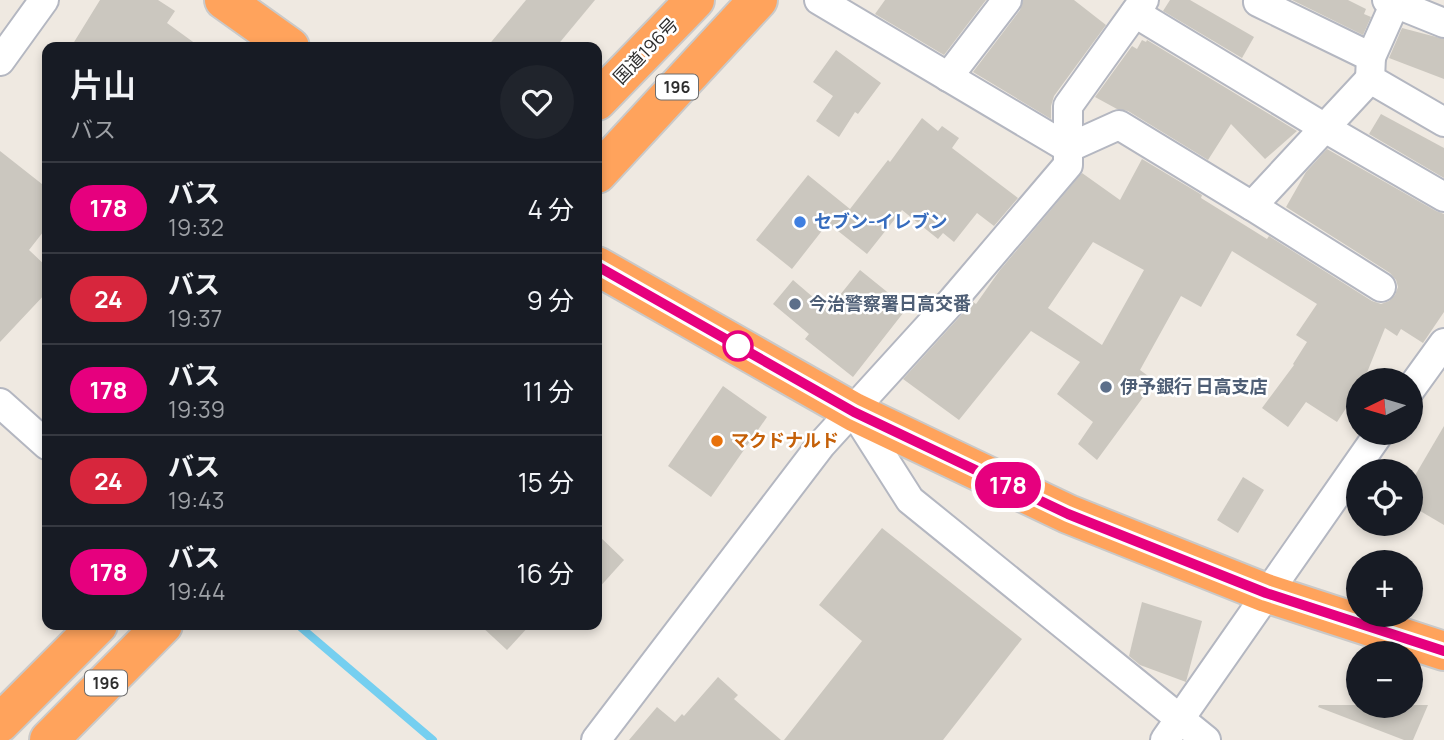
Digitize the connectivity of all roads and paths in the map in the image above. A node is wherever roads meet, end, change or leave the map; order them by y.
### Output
1 (44, 0) edge
2 (224, 0) edge
3 (695, 0) edge
4 (758, 0) edge
5 (819, 0) edge
6 (1007, 0) edge
7 (1259, 0) edge
8 (1391, 2) edge
9 (1140, 6) edge
10 (1444, 23) edge
11 (283, 42) edge
12 (0, 61) edge
13 (1371, 68) junction
14 (948, 77) junction
15 (602, 96) edge
16 (1444, 122) edge
17 (1325, 128) junction
18 (1068, 148) junction
19 (602, 169) edge
20 (1444, 197) edge
21 (1252, 206) junction
22 (602, 269) edge
23 (1381, 287) dead end
24 (1444, 343) edge
25 (1423, 372) edge
26 (0, 403) edge
27 (854, 412) junction
28 (42, 441) edge
29 (1371, 445) edge
30 (1266, 593) junction
31 (93, 630) edge
32 (158, 630) edge
33 (1444, 651) edge
34 (0, 723) edge
35 (1172, 729) edge
36 (49, 740) edge
37 (596, 740) edge
38 (1206, 740) edge

1 - 12 street
2 - 11 highway
3 - 15 highway, 国道196号 / 196
4 - 19 highway, 196
5 - 14 street
6 - 14 street
7 - 13 street
8 - 10 street
8 - 13 street
9 - 17 street
9 - 18 street
13 - 16 street
13 - 17 street
14 - 18 street
17 - 20 street
17 - 21 street
18 - 21 street
18 - 27 street
21 - 23 street
22 - 27 highway
24 - 25 street
26 - 28 street
27 - 30 highway
27 - 35 street
27 - 37 street
29 - 30 street
30 - 33 highway
30 - 35 street
31 - 34 highway, 196
32 - 36 highway, 196
35 - 38 street

